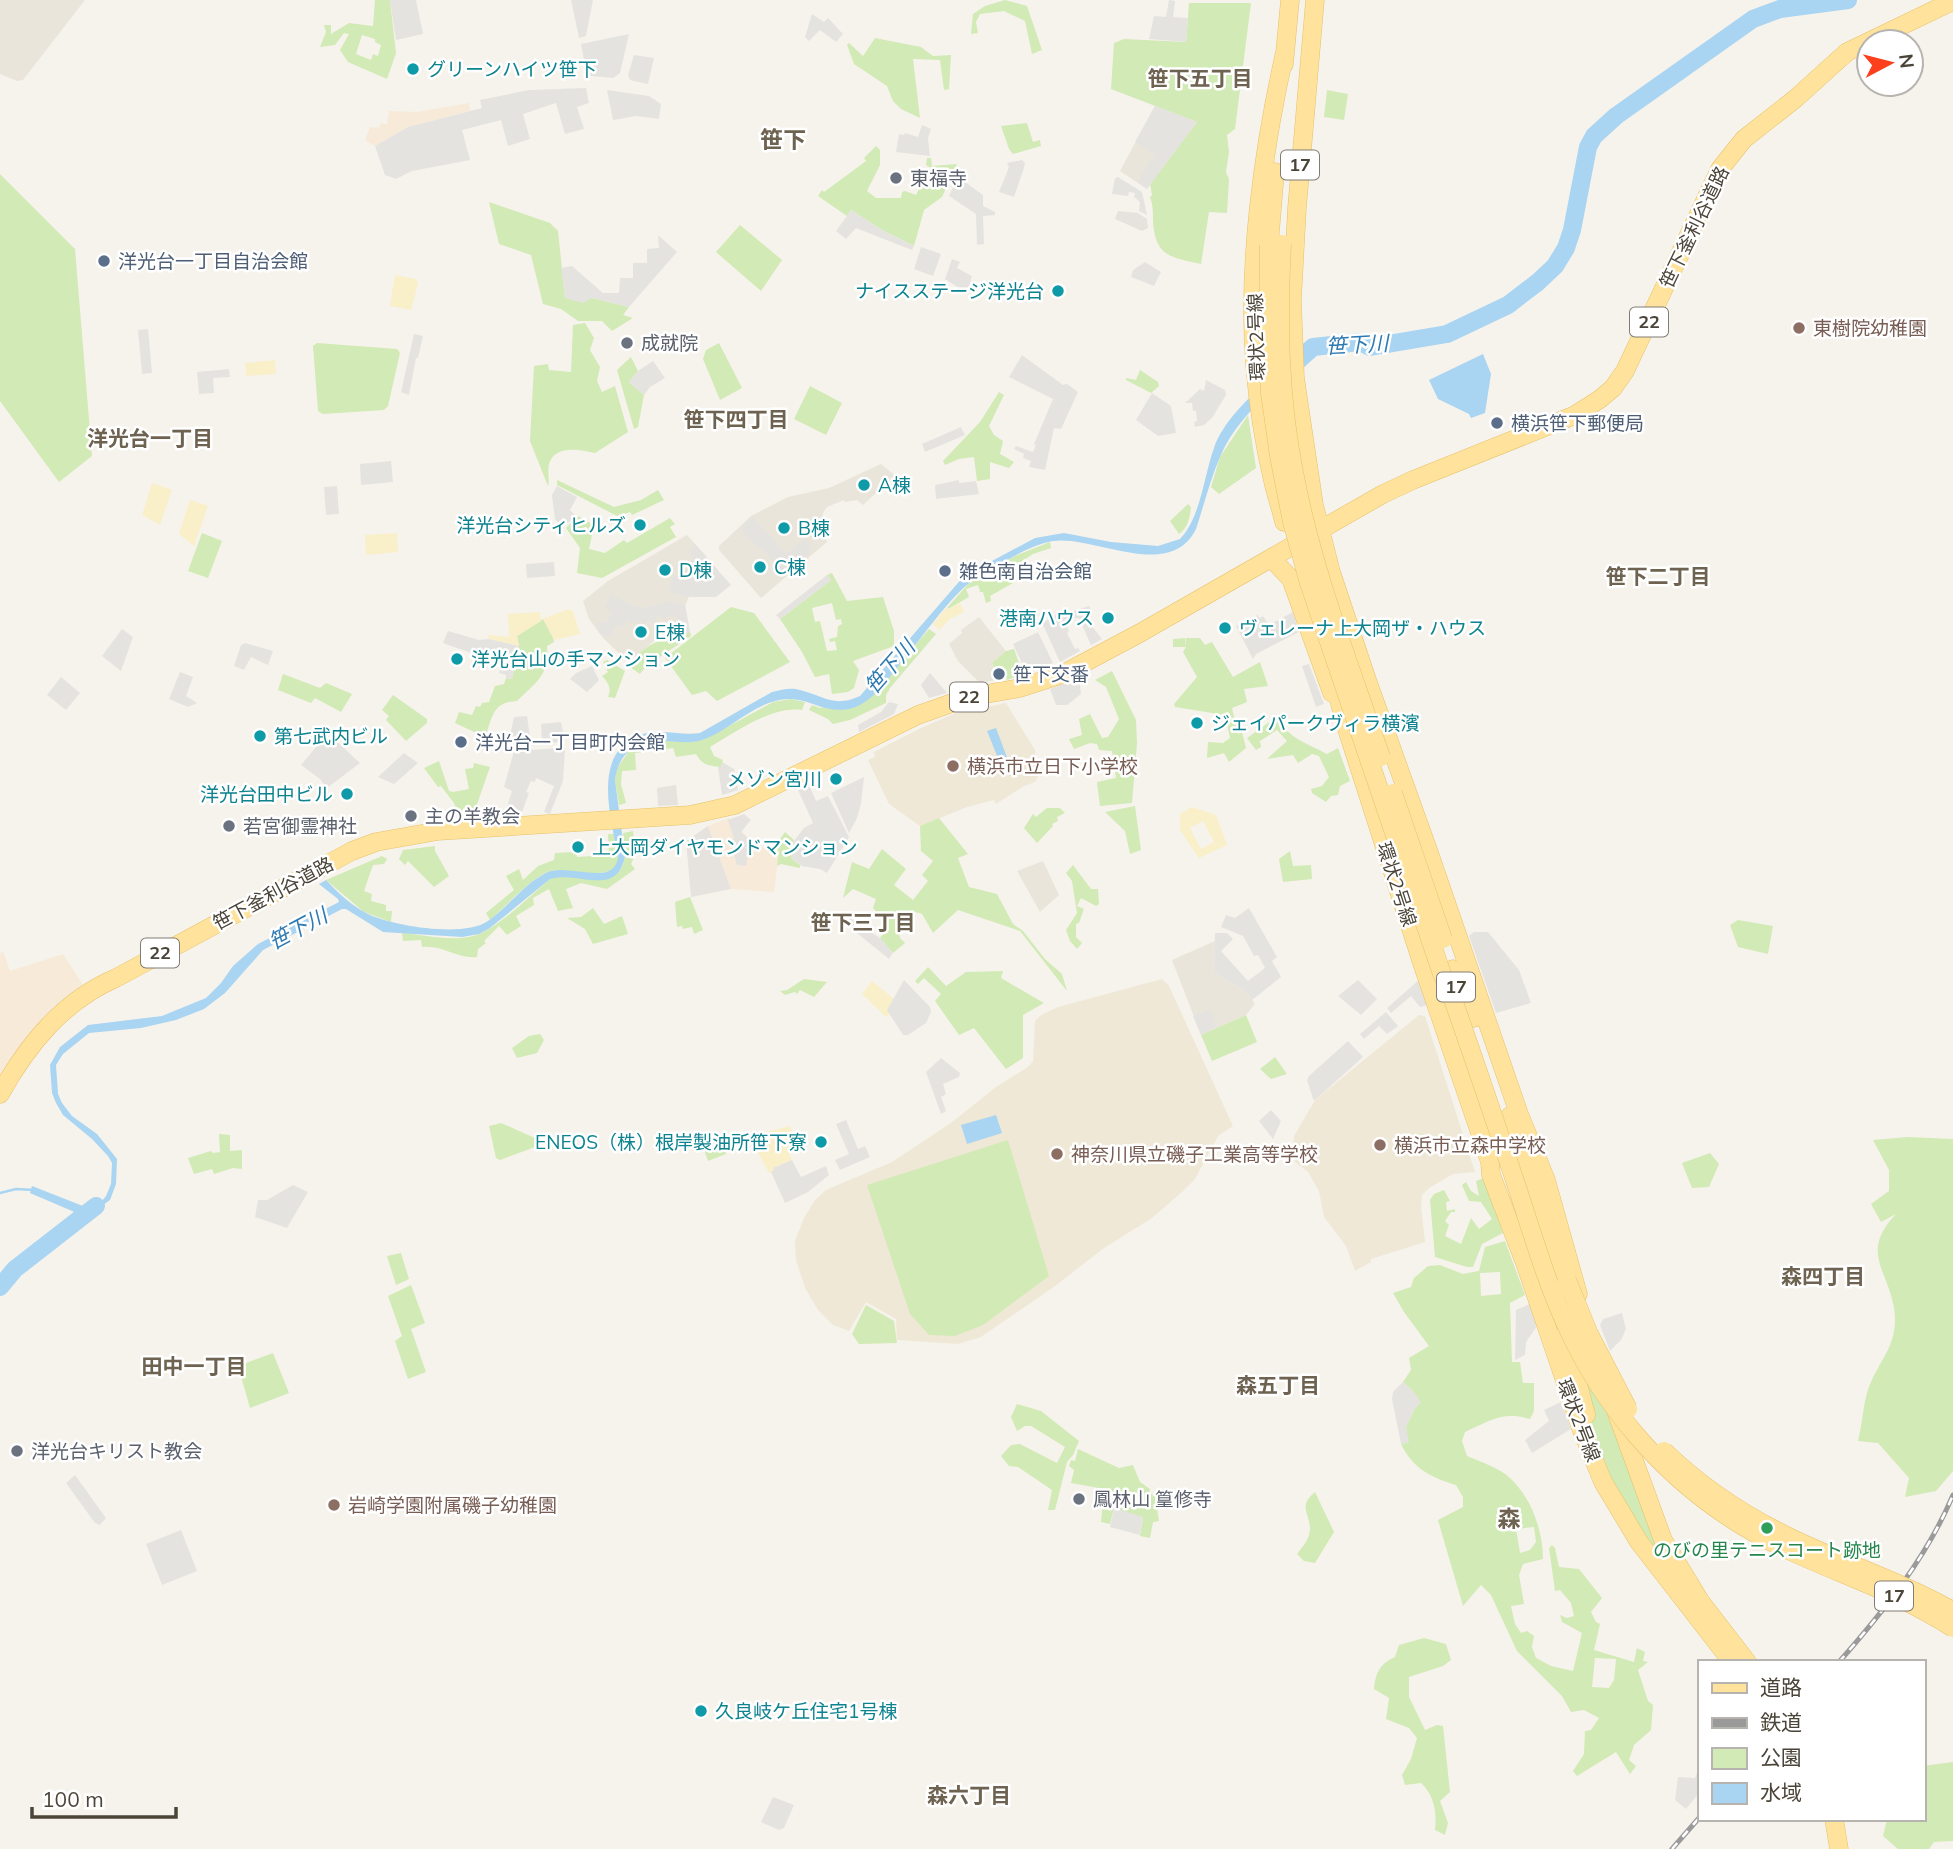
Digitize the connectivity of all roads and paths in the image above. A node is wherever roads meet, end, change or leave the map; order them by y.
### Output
1 (1290, 0) edge
2 (1305, 0) edge
3 (1315, 0) edge
4 (1953, 1) edge
5 (1285, 52) junction
6 (1276, 245) junction
7 (1305, 443) junction
8 (1320, 531) junction
9 (1291, 548) junction
10 (1271, 558) junction
11 (1344, 720) junction
12 (1448, 972) junction
13 (0, 1094) edge
14 (1519, 1114) junction
15 (1490, 1162) junction
16 (1628, 1409) junction
17 (1672, 1475) junction
18 (1643, 1488) junction
19 (1610, 1492) junction
20 (1953, 1611) edge
21 (1953, 1628) edge
22 (1730, 1660) edge
23 (1745, 1660) edge
24 (1823, 1821) edge
25 (1834, 1821) edge
26 (1828, 1849) edge
27 (1839, 1849) edge

1 - 5 main road, 環状2号線 / 17
2 - 6 main road, 環状2号線 / 17
3 - 7 main road, 17
4 - 8 main road, 笹下釜利谷道路 / 22
5 - 6 main road, 環状2号線 / 17
5 - 9 main road, 環状2号線 / 17
6 - 12 main road, 環状2号線 / 17, bridge
7 - 8 main road, 17
7 - 9 main road
8 - 9 main road, 笹下釜利谷道路 / 22
8 - 14 main road, 環状2号線 / 17
9 - 10 main road, 笹下釜利谷道路 / 22
9 - 11 main road, 環状2号線 / 17
10 - 11 main road
10 - 13 main road, 笹下釜利谷道路 / 22
11 - 15 main road, 環状2号線 / 17
12 - 16 main road, 環状2号線 / 17, bridge
12 - 17 main road, 環状2号線 / 17, bridge
12 - 18 main road
12 - 19 main road, bridge
14 - 16 main road, bridge
14 - 18 main road, 環状2号線 / 17
15 - 17 main road, bridge
15 - 19 main road, 環状2号線 / 17
16 - 20 main road, 環状2号線 / 17, bridge
17 - 21 main road, 環状2号線 / 17, bridge
18 - 23 main road, 環状2号線 / 17
19 - 22 main road, 環状2号線 / 17
24 - 26 main road
25 - 27 main road

